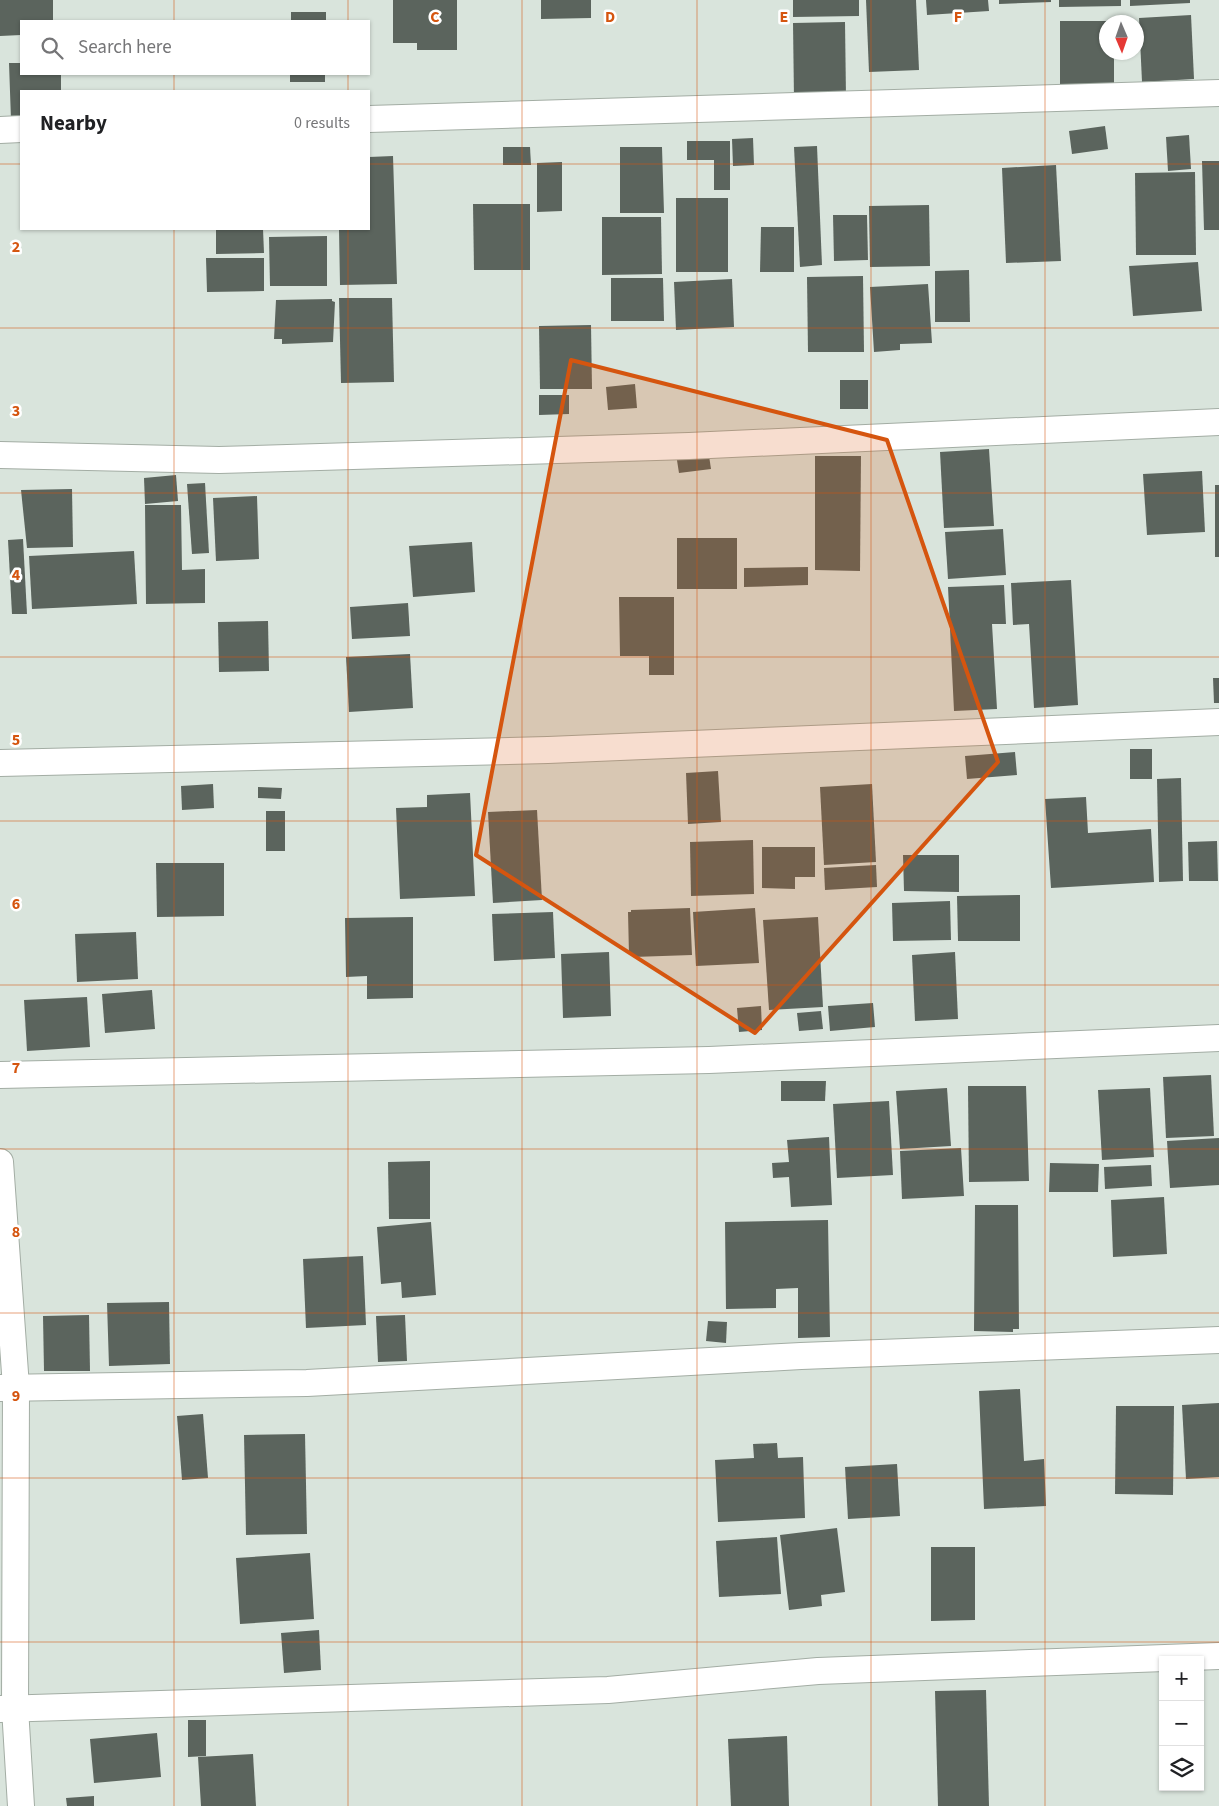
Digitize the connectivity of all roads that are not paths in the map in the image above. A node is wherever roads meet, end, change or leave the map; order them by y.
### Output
1 (1219, 93) edge
2 (370, 119) edge
3 (20, 129) edge
4 (0, 130) edge
5 (1219, 422) edge
6 (0, 455) edge
7 (1219, 722) edge
8 (0, 763) edge
9 (1219, 1038) edge
10 (0, 1075) edge
11 (0, 1162) edge
12 (1219, 1340) edge
13 (8, 1387) edge
14 (1219, 1656) edge
15 (7, 1709) edge
16 (21, 1806) edge

1 - 2 street
3 - 4 street
5 - 6 street
7 - 8 street
9 - 10 street
11 - 13 street
12 - 13 street
13 - 15 street
14 - 15 street
15 - 16 street

